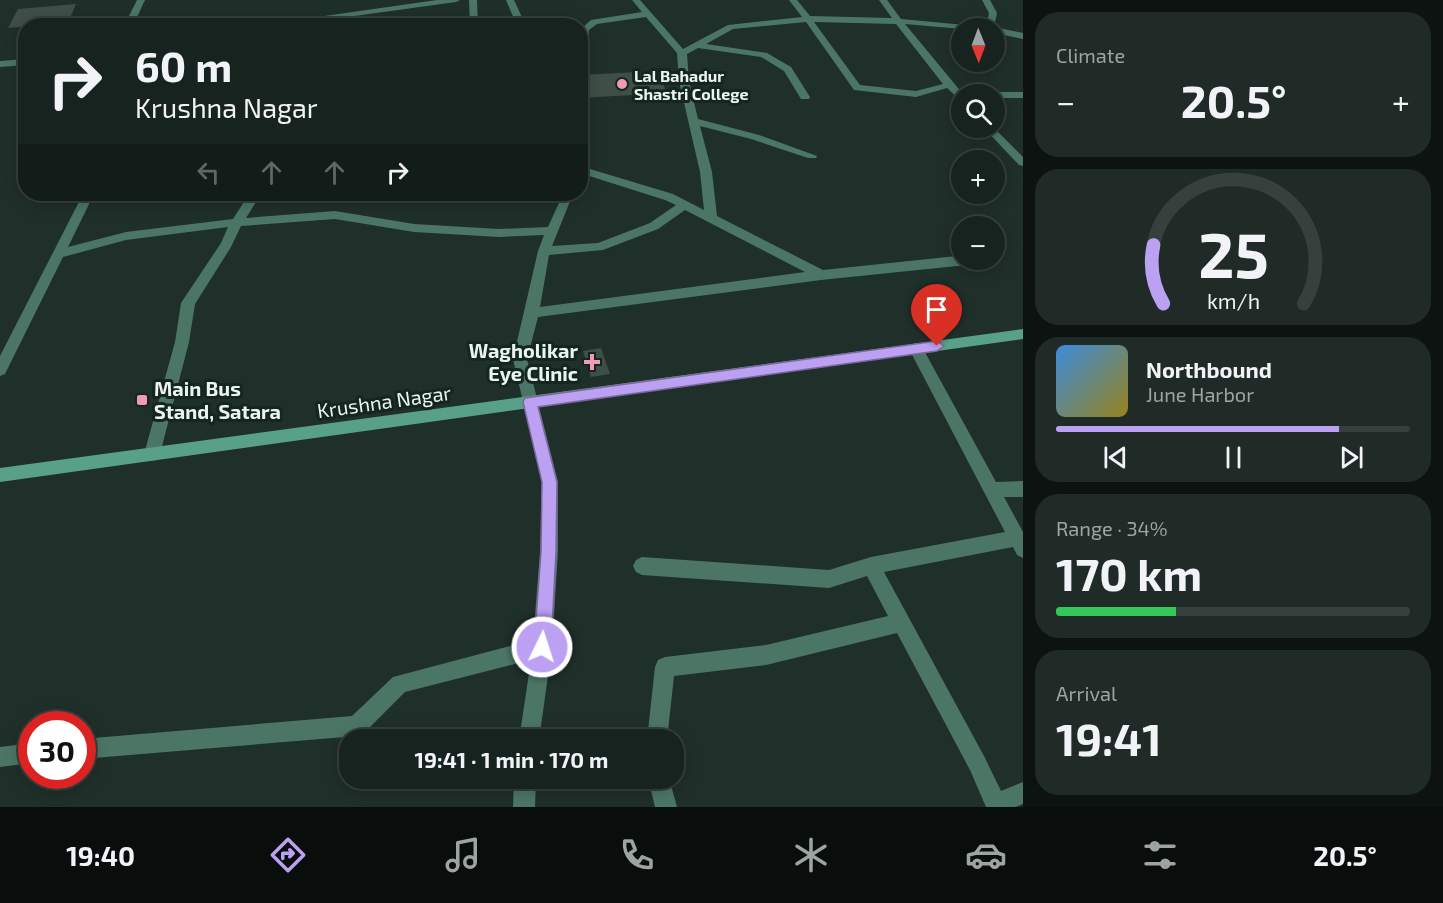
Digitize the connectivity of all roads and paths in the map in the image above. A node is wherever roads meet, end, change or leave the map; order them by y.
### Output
1 (141, 0) edge
2 (456, 0) edge
3 (473, 0) edge
4 (510, 0) edge
5 (636, 0) edge
6 (793, 0) edge
7 (883, 0) edge
8 (986, 0) edge
9 (648, 14) junction
10 (132, 18) edge
11 (304, 18) edge
12 (474, 18) edge
13 (519, 18) edge
14 (992, 18) edge
15 (808, 19) junction
16 (896, 21) junction
17 (951, 26) edge
18 (588, 27) edge
19 (1005, 32) edge
20 (1023, 36) edge
21 (697, 45) junction
22 (682, 53) junction
23 (18, 63) edge
24 (0, 64) edge
25 (948, 85) junction
26 (951, 88) edge
27 (1005, 95) edge
28 (1023, 95) edge
29 (805, 97) dead end
30 (694, 121) junction
31 (998, 138) edge
32 (812, 156) dead end
33 (1023, 164) edge
34 (588, 172) edge
35 (84, 201) edge
36 (250, 201) edge
37 (565, 201) edge
38 (685, 205) junction
39 (711, 218) junction
40 (236, 223) junction
41 (553, 231) junction
42 (544, 251) junction
43 (57, 254) junction
44 (951, 262) edge
45 (821, 275) junction
46 (532, 312) junction
47 (1023, 334) edge
48 (916, 349) junction
49 (0, 370) edge
50 (530, 402) junction
51 (152, 454) junction
52 (0, 475) edge
53 (1023, 489) edge
54 (992, 490) junction
55 (1020, 543) edge
56 (642, 566) dead end
57 (871, 566) junction
58 (902, 622) junction
59 (542, 647) junction
60 (531, 729) edge
61 (658, 729) edge
62 (96, 748) edge
63 (18, 755) edge
64 (0, 757) edge
65 (525, 789) edge
66 (661, 789) edge
67 (1023, 793) edge
68 (996, 805) edge
69 (525, 807) edge
70 (666, 807) edge

1 - 10 street
2 - 11 street
3 - 12 street
4 - 13 street
5 - 9 street
6 - 15 street
7 - 16 street
8 - 14 street
9 - 18 street
9 - 22 street
15 - 16 street
15 - 21 street
15 - 25 street
16 - 17 street
16 - 25 street
19 - 20 street
21 - 22 street
21 - 29 street
22 - 30 street
23 - 24 street
25 - 26 street
27 - 28 street
30 - 32 street
30 - 39 street
31 - 33 street
34 - 38 street
35 - 43 street
36 - 40 street
37 - 41 street
38 - 39 street
38 - 42 street
39 - 45 street
40 - 41 street
40 - 43 street
40 - 51 street
41 - 42 street
42 - 46 street
43 - 49 street
44 - 45 street
45 - 46 street
46 - 50 street
47 - 48 main road, Krushna Nagar
48 - 50 main road, Krushna Nagar
48 - 54 street
50 - 51 main road, Krushna Nagar
50 - 59 street
51 - 52 main road, Krushna Nagar
53 - 54 street
54 - 55 street
55 - 57 street
56 - 57 street
57 - 58 street
58 - 61 street
58 - 68 street
59 - 60 street
59 - 62 street
63 - 64 street
65 - 69 street
66 - 70 street
67 - 68 street

